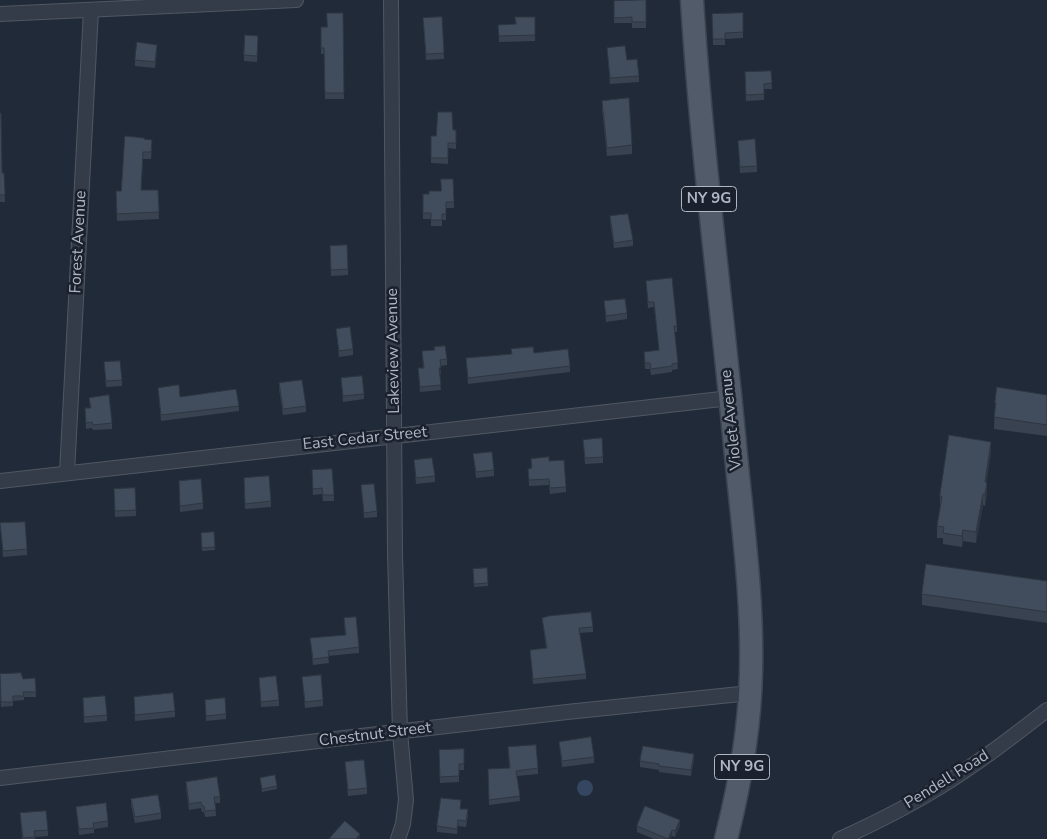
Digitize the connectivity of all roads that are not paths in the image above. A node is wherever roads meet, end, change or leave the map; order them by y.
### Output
1 (296, 0) edge
2 (391, 0) edge
3 (692, 0) edge
4 (91, 10) junction
5 (0, 14) edge
6 (730, 398) junction
7 (395, 436) junction
8 (66, 473) junction
9 (0, 481) edge
10 (750, 693) junction
11 (1047, 710) edge
12 (400, 732) junction
13 (0, 778) edge
14 (398, 839) edge
15 (726, 839) edge
16 (840, 839) edge

1 - 4 street
2 - 7 street, Lakeview Avenue
3 - 6 main road, Violet Avenue / NY 9G
4 - 5 street
4 - 8 street, Forest Avenue
6 - 7 street, East Cedar Street
6 - 10 main road, Violet Avenue / NY 9G
7 - 8 street, East Cedar Street
7 - 12 street, Lakeview Avenue
8 - 9 street, East Cedar Street
10 - 12 street, Chestnut Street
10 - 15 main road, Violet Avenue / NY 9G
11 - 16 street, Pendell Road
12 - 13 street, Chestnut Street
12 - 14 street, Lakeview Avenue

